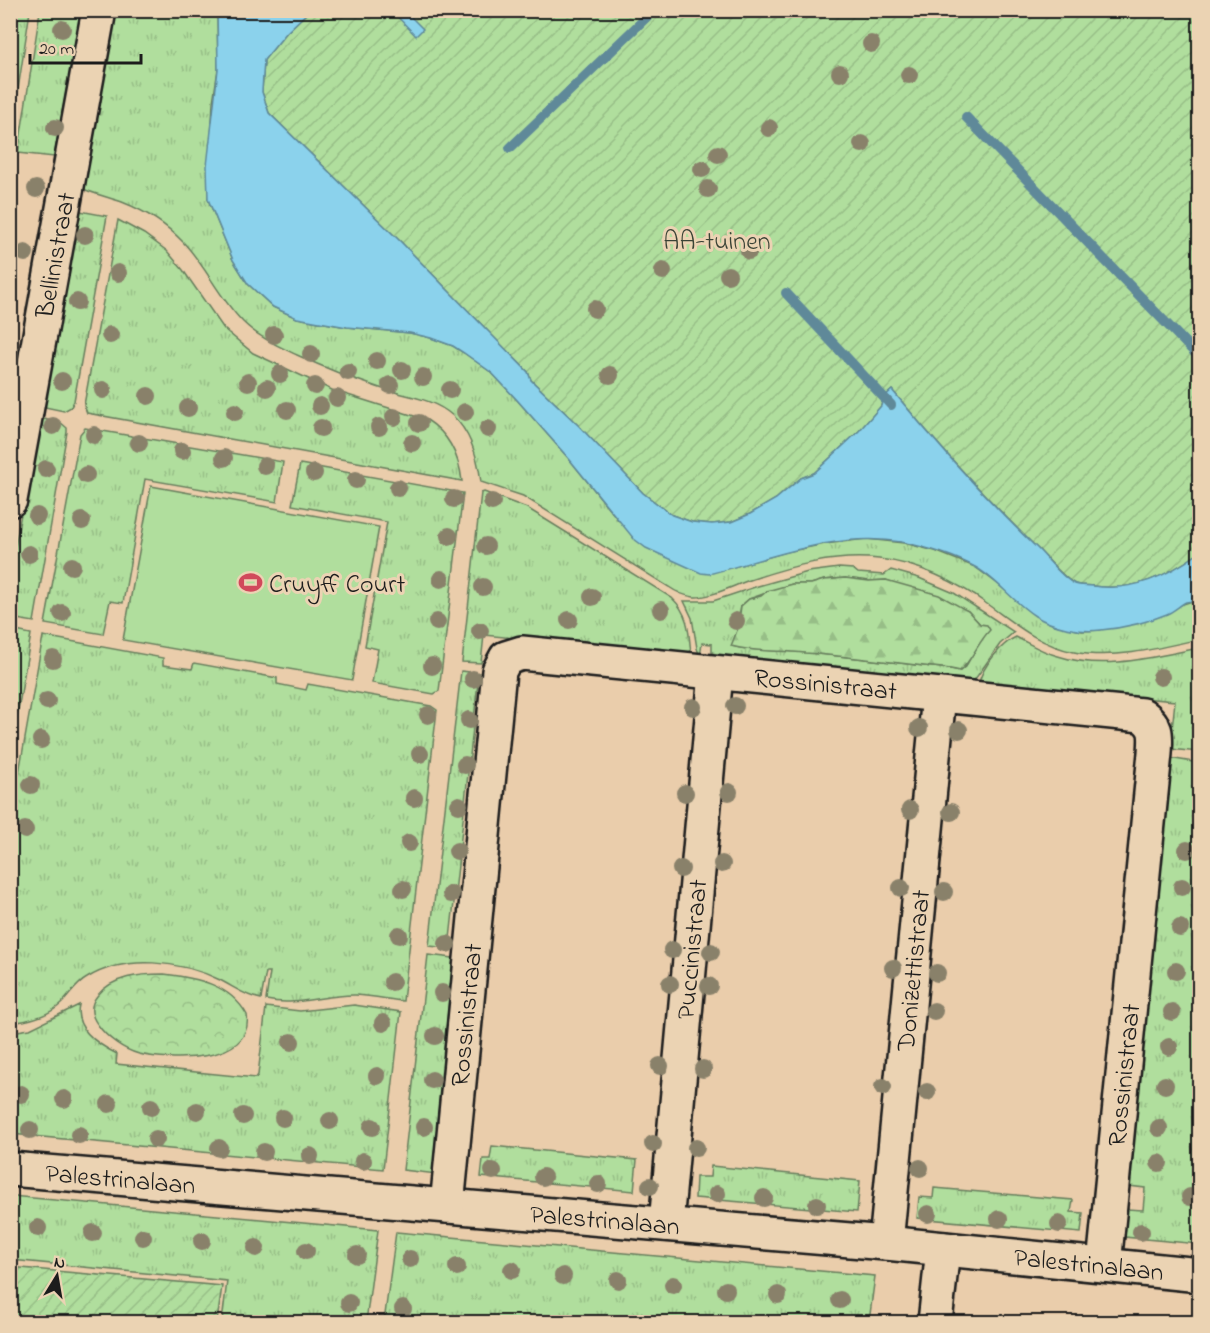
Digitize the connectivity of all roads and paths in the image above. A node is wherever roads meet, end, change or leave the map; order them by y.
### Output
1 (99, 10) edge
2 (10, 500) edge
3 (716, 674) junction
4 (939, 696) junction
5 (10, 1168) edge
6 (447, 1206) junction
7 (666, 1224) junction
8 (886, 1244) junction
9 (943, 1249) junction
10 (1104, 1265) junction
11 (1200, 1275) edge
12 (935, 1323) edge

1 - 2 street, Bellinistraat
3 - 4 street, Rossinistraat
3 - 6 street, Rossinistraat
3 - 7 street, Puccinistraat
4 - 8 street, Donizettistraat
4 - 10 street, Rossinistraat
5 - 6 street, Palestrinalaan
6 - 7 street, Palestrinalaan
7 - 8 street, Palestrinalaan
8 - 9 street, Palestrinalaan
9 - 10 street, Palestrinalaan
9 - 12 street
10 - 11 street, Palestrinalaan

